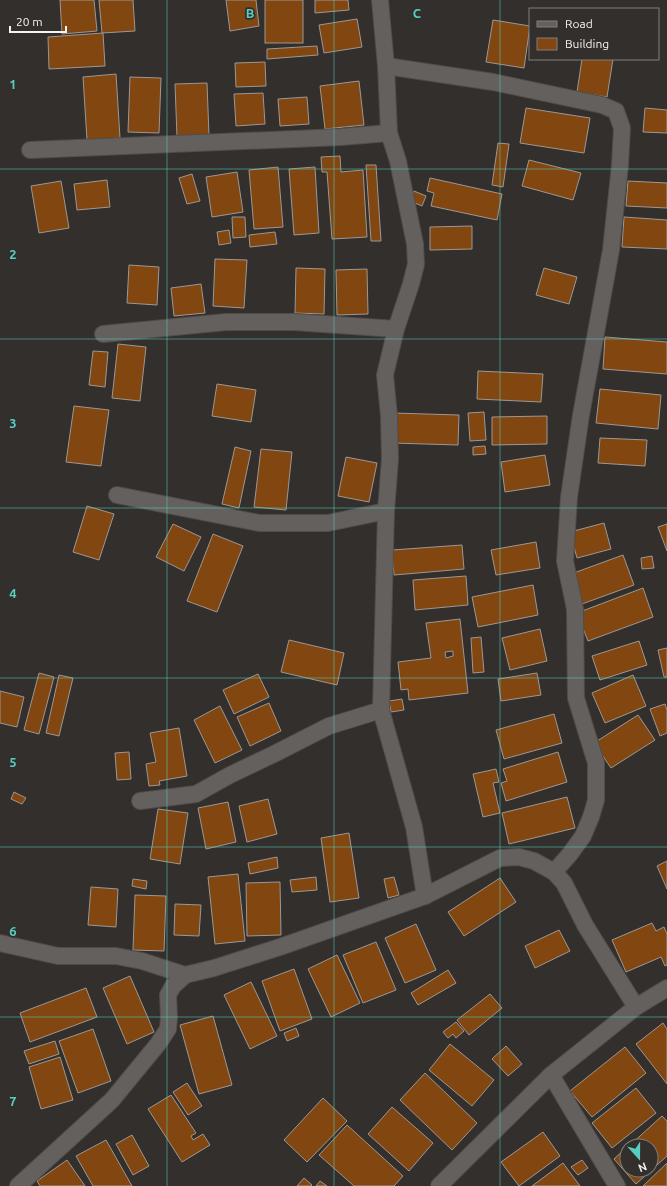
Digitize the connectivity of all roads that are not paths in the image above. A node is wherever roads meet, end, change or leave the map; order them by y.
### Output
1 (380, 0) edge
2 (386, 66) junction
3 (389, 133) junction
4 (30, 150) dead end
5 (396, 329) junction
6 (103, 334) dead end
7 (117, 495) dead end
8 (386, 511) junction
9 (381, 710) junction
10 (140, 801) dead end
11 (554, 872) junction
12 (425, 896) junction
13 (0, 943) edge
14 (185, 976) junction
15 (667, 988) edge
16 (636, 1007) junction
17 (551, 1075) junction
18 (18, 1186) edge
19 (439, 1186) edge
20 (617, 1186) edge

1 - 2 street
2 - 3 street
2 - 11 street
3 - 4 street
3 - 5 street
5 - 6 street
5 - 8 street
7 - 8 street
8 - 9 street
9 - 10 street
9 - 12 street
11 - 12 street
11 - 16 street
12 - 14 street
13 - 14 street
14 - 18 street
15 - 16 street
16 - 17 street
17 - 19 street
17 - 20 street

